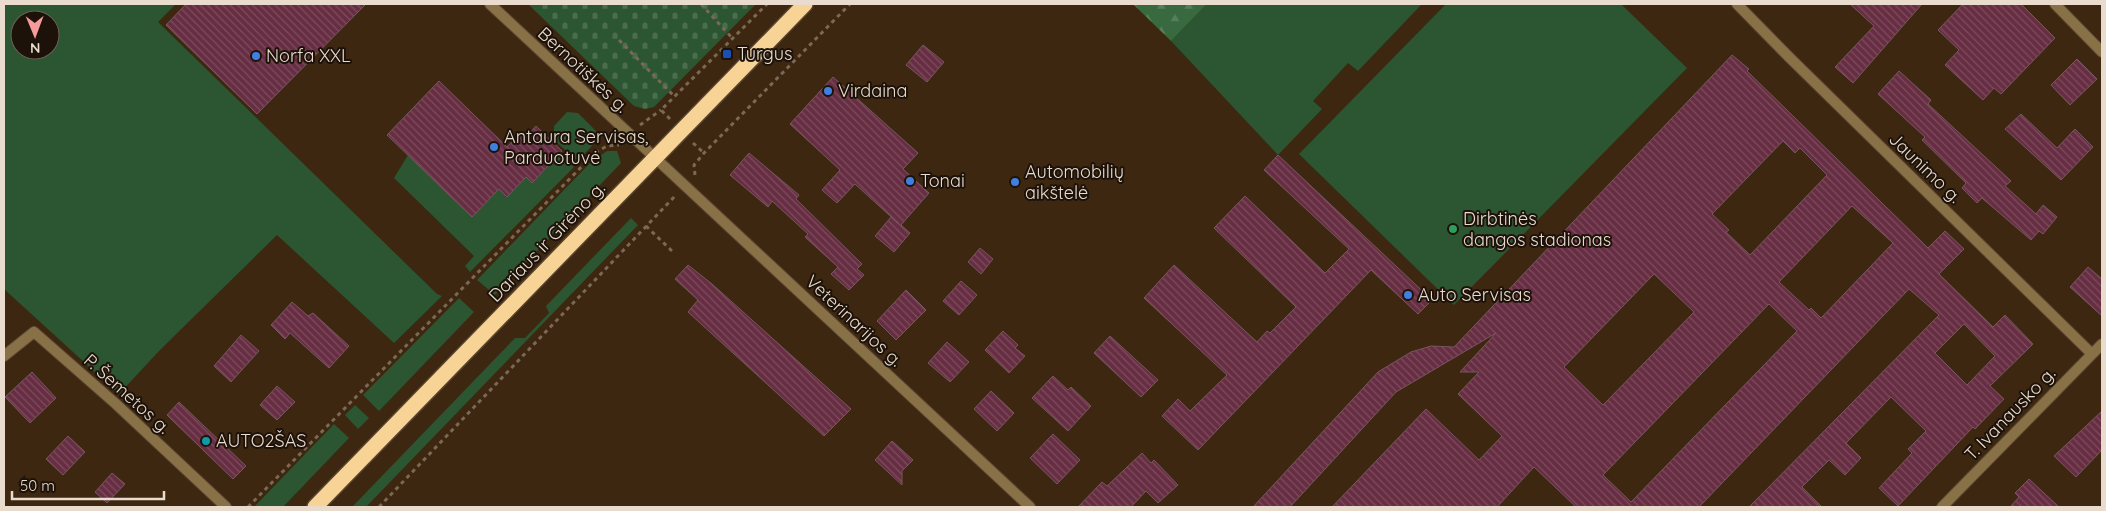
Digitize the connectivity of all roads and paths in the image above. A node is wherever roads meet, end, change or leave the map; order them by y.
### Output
1 (490, 4) edge
2 (701, 4) edge
3 (767, 4) edge
4 (805, 4) edge
5 (850, 4) edge
6 (1737, 4) edge
7 (2055, 4) edge
8 (733, 39) junction
9 (619, 40) dead end
10 (2102, 52) edge
11 (674, 96) junction
12 (661, 110) junction
13 (682, 131) junction
14 (629, 136) junction
15 (704, 154) junction
16 (654, 159) junction
17 (684, 186) junction
18 (646, 226) junction
19 (673, 252) dead end
20 (2102, 344) edge
21 (2092, 354) junction
22 (4, 356) edge
23 (1945, 506) edge
24 (226, 507) edge
25 (248, 507) edge
26 (315, 507) edge
27 (379, 507) edge
28 (1030, 507) edge

1 - 14 street, Bernotiškės g.
2 - 8 path
3 - 8 path
4 - 13 highway, Dariaus ir Girėno g.
5 - 15 path
6 - 21 street, Jaunimo g.
7 - 10 street
8 - 11 path
9 - 11 path
11 - 12 path
12 - 13 path
12 - 14 path
13 - 15 path
13 - 16 highway, Dariaus ir Girėno g.
14 - 16 street, Bernotiškės g.
14 - 25 path
15 - 17 path
16 - 17 street, Veterinarijos g.
16 - 26 highway, Dariaus ir Girėno g.
17 - 18 path
17 - 28 street, Veterinarijos g.
18 - 19 path
18 - 27 path
20 - 21 street, T. Ivanausko g.
21 - 23 street, T. Ivanausko g.
22 - 24 street, P. Šemetos g.

